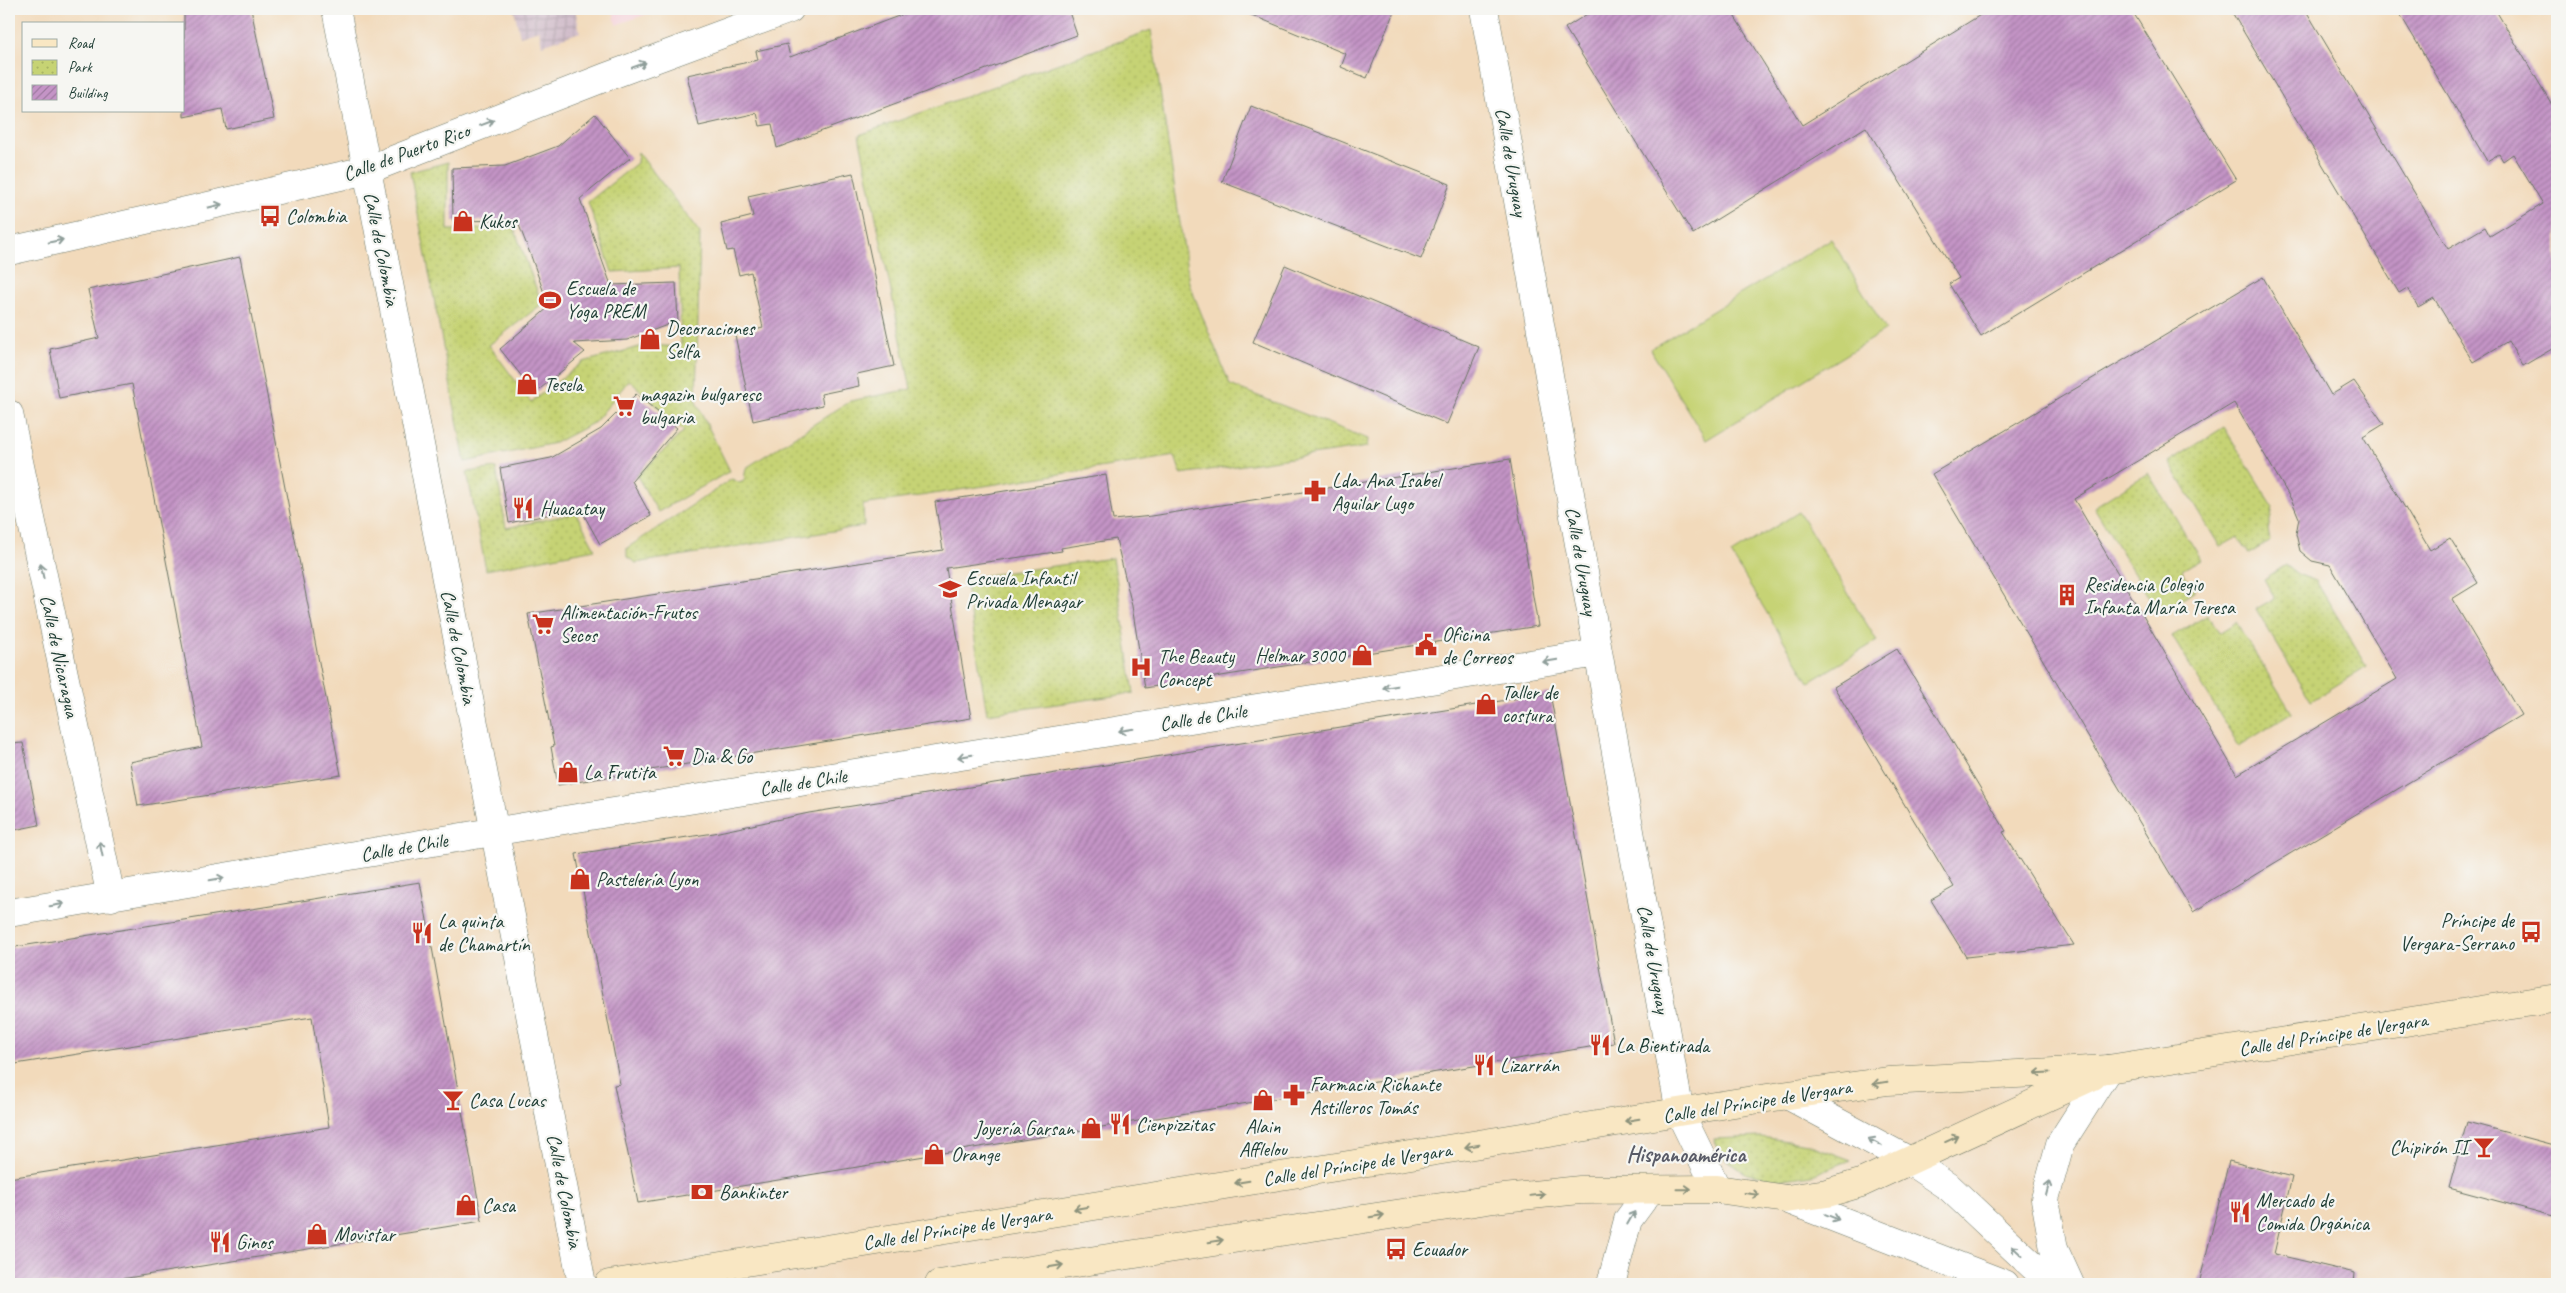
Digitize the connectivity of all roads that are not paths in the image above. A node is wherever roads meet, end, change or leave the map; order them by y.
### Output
1 (336, 9) edge
2 (790, 9) edge
3 (1484, 9) edge
4 (367, 170) junction
5 (9, 251) edge
6 (9, 414) edge
7 (1598, 653) junction
8 (495, 832) junction
9 (111, 897) junction
10 (9, 913) edge
11 (2557, 998) edge
12 (2108, 1069) junction
13 (1789, 1096) junction
14 (1680, 1113) junction
15 (1908, 1160) junction
16 (1717, 1189) junction
17 (1650, 1190) junction
18 (1786, 1199) junction
19 (582, 1284) edge
20 (609, 1284) edge
21 (938, 1284) edge
22 (1611, 1284) edge
23 (2005, 1284) edge
24 (2052, 1284) edge
25 (2070, 1284) edge

1 - 4 street, Calle de Colombia
4 -> 2 street, Calle de Puerto Rico
3 - 7 street, Calle de Uruguay
5 -> 4 street, Calle de Puerto Rico
4 - 8 street, Calle de Colombia
9 -> 6 street, Calle de Nicaragua
7 -> 8 street, Calle de Chile
7 - 14 street, Calle de Uruguay
9 -> 8 street, Calle de Chile
8 - 19 street, Calle de Colombia
10 -> 9 street, Calle de Chile
11 - 12 main road, Calle del Príncipe de Vergara
12 -> 13 main road, Calle del Príncipe de Vergara
15 -> 12 main road, Calle del Príncipe de Vergara
25 -> 12 street
13 - 14 main road, Calle del Príncipe de Vergara
15 -> 13 street
14 - 16 street, Calle de Uruguay
14 -> 20 main road, Calle del Príncipe de Vergara
15 - 18 main road, Calle del Príncipe de Vergara
24 -> 15 street
17 -> 16 main road, Calle del Príncipe de Vergara
16 -> 18 main road, Calle del Príncipe de Vergara
21 -> 17 main road, Calle del Príncipe de Vergara
22 -> 17 street
18 -> 23 street

